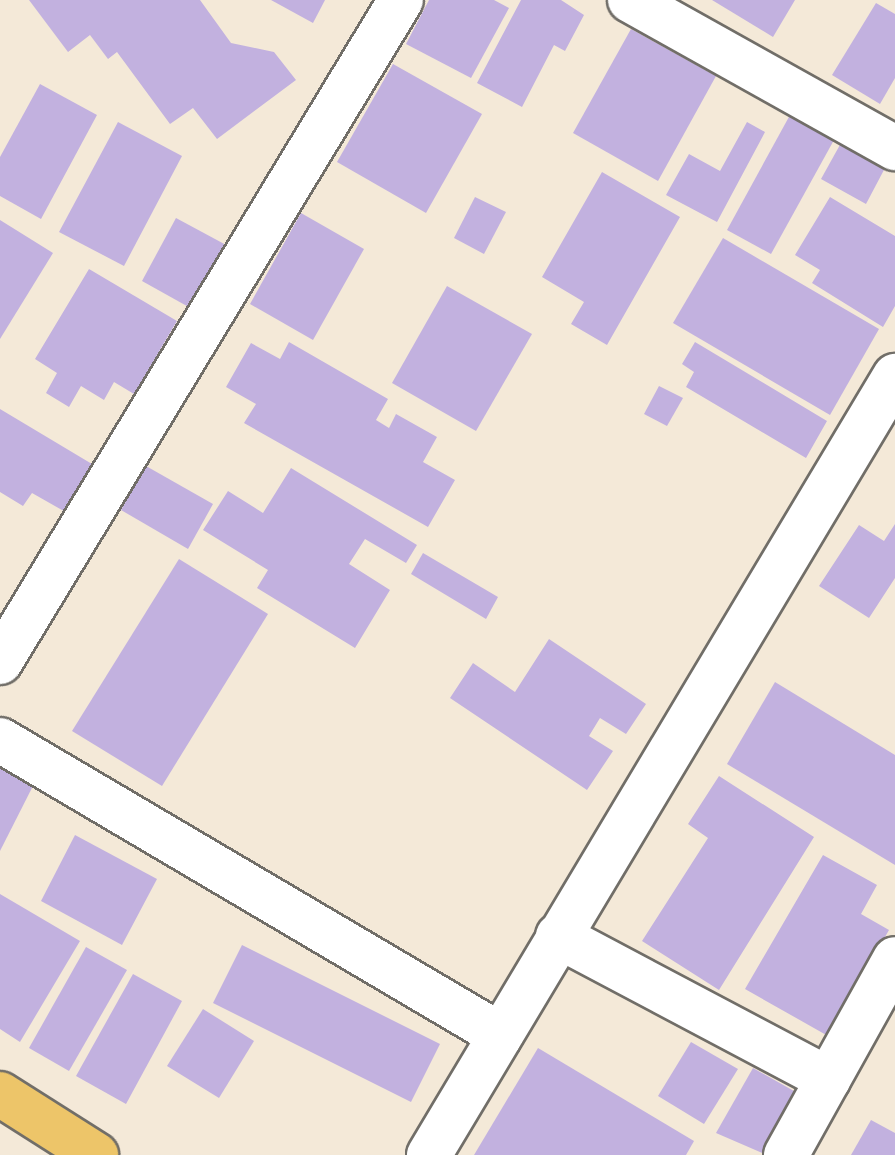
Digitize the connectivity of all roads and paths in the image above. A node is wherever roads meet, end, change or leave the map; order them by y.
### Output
1 (401, 0) edge
2 (630, 0) edge
3 (895, 148) edge
4 (895, 376) edge
5 (0, 662) edge
6 (0, 740) edge
7 (558, 936) junction
8 (895, 959) edge
9 (500, 1035) junction
10 (828, 1079) junction
11 (0, 1094) edge
12 (96, 1155) edge
13 (429, 1155) edge
14 (786, 1155) edge

1 - 5 street
2 - 3 street
4 - 7 street
6 - 9 street
7 - 9 street
7 - 10 street
8 - 10 street
9 - 13 street
10 - 14 street
11 - 12 main road

